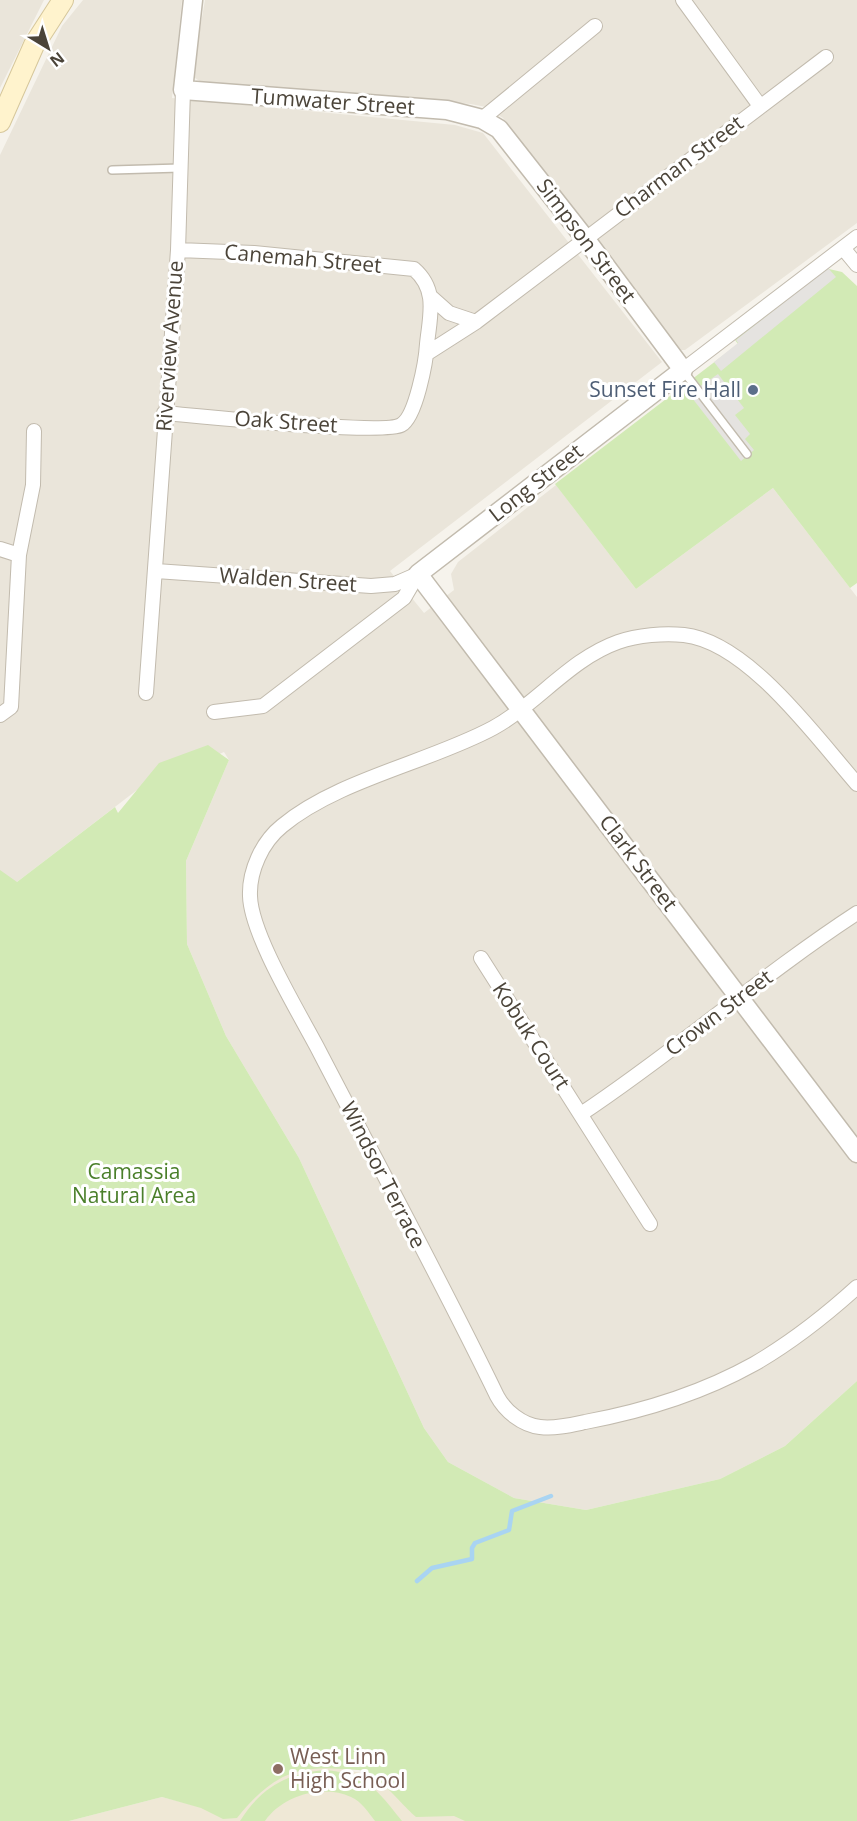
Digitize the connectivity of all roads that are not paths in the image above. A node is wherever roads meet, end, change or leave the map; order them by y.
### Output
1 (63, 0) edge
2 (193, 0) edge
3 (683, 0) edge
4 (595, 26) dead end
5 (826, 57) dead end
6 (183, 90) junction
7 (760, 106) junction
8 (482, 119) junction
9 (0, 122) edge
10 (180, 168) junction
11 (112, 170) dead end
12 (585, 237) junction
13 (857, 237) edge
14 (843, 248) junction
15 (178, 250) junction
16 (857, 266) edge
17 (431, 297) junction
18 (476, 322) junction
19 (426, 354) junction
20 (683, 370) junction
21 (165, 413) junction
22 (34, 431) dead end
23 (747, 454) dead end
24 (0, 549) edge
25 (19, 555) junction
26 (156, 571) junction
27 (418, 574) junction
28 (146, 693) dead end
29 (521, 710) junction
30 (5, 711) edge
31 (213, 712) dead end
32 (857, 784) edge
33 (857, 913) edge
34 (481, 958) dead end
35 (740, 998) junction
36 (581, 1114) junction
37 (857, 1153) edge
38 (650, 1224) dead end
39 (857, 1287) edge

1 - 9 main road
2 - 6 street, Riverview Avenue
3 - 7 street
4 - 8 street
5 - 7 street, Charman Street
6 - 8 street, Tumwater Street
6 - 10 street, Riverview Avenue
7 - 12 street, Charman Street
8 - 12 street, Simpson Street
10 - 11 lane
10 - 15 street, Riverview Avenue
12 - 18 street, Charman Street
12 - 20 street, Simpson Street
13 - 14 street, Long Street
14 - 16 street
14 - 20 street, Long Street
15 - 17 street, Canemah Street
15 - 21 street, Riverview Avenue
17 - 18 street
17 - 19 street
18 - 19 street, Charman Street
19 - 21 street, Oak Street
20 - 23 lane
20 - 27 street, Long Street
21 - 26 street, Riverview Avenue
22 - 25 street
24 - 25 street
25 - 30 street
26 - 27 street, Walden Street
26 - 28 street, Riverview Avenue
27 - 29 street, Clark Street
27 - 31 street, Long Street
29 - 32 street, Windsor Terrace
29 - 35 street, Clark Street
29 - 39 street, Windsor Terrace
33 - 35 street, Crown Street
34 - 36 street, Kobuk Court
35 - 36 street, Crown Street
35 - 37 street, Clark Street
36 - 38 street, Kobuk Court

